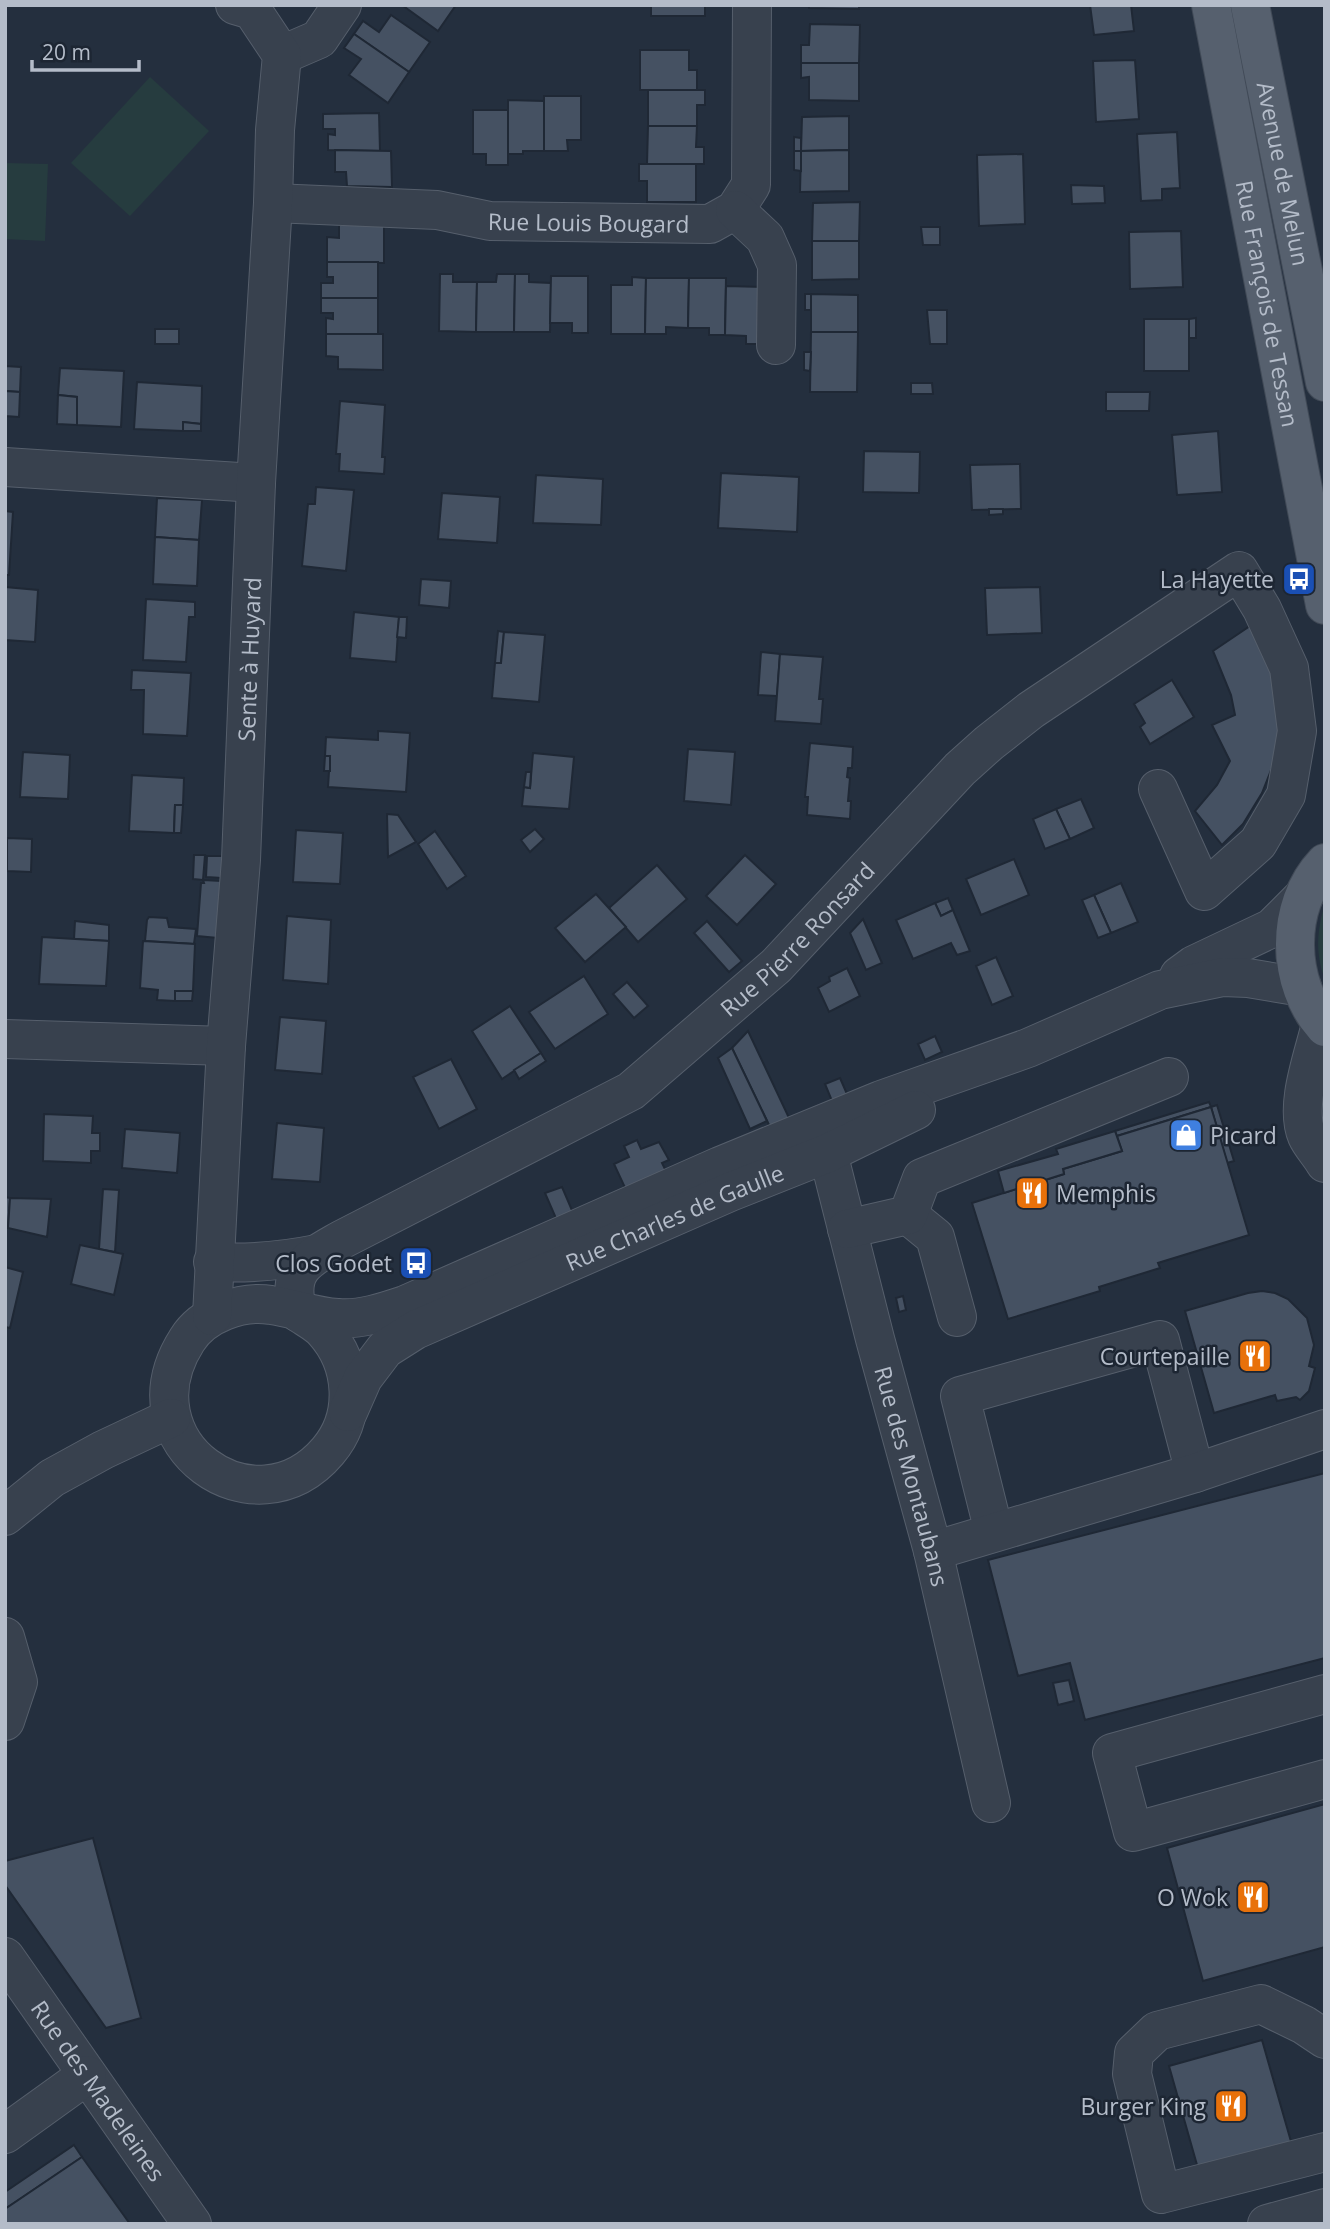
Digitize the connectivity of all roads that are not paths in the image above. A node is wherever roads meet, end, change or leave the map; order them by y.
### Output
1 (342, 5) edge
2 (752, 5) edge
3 (1211, 5) edge
4 (1250, 5) edge
5 (243, 8) edge
6 (282, 55) junction
7 (273, 202) junction
8 (736, 210) junction
9 (776, 345) dead end
10 (1325, 382) edge
11 (5, 467) edge
12 (256, 483) junction
13 (1325, 605) edge
14 (1157, 789) dead end
15 (1325, 863) edge
16 (1304, 896) junction
17 (1302, 987) junction
18 (1160, 990) junction
19 (1323, 1026) edge
20 (5, 1040) edge
21 (226, 1046) junction
22 (1028, 1048) junction
23 (1169, 1077) dead end
24 (1325, 1105) edge
25 (828, 1153) junction
26 (1322, 1158) edge
27 (908, 1215) junction
28 (847, 1229) junction
29 (317, 1254) junction
30 (213, 1262) junction
31 (298, 1312) junction
32 (212, 1316) junction
33 (957, 1317) dead end
34 (348, 1412) junction
35 (171, 1419) junction
36 (1325, 1429) edge
37 (1195, 1473) junction
38 (5, 1516) edge
39 (995, 1532) junction
40 (933, 1551) junction
41 (5, 1637) edge
42 (1325, 1693) edge
43 (5, 1721) edge
44 (1325, 1779) edge
45 (990, 1803) dead end
46 (5, 1956) edge
47 (1325, 2039) edge
48 (87, 2075) junction
49 (5, 2134) edge
50 (1325, 2152) edge
51 (1325, 2208) edge
52 (192, 2224) edge
53 (1267, 2224) edge

1 - 6 street
2 - 8 street
3 - 13 main road, Rue François de Tessan
4 - 10 main road, Avenue de Melun
5 - 6 street
6 - 7 street, Sente à Huyard
7 - 8 street, Rue Louis Bougard
7 - 12 street, Sente à Huyard
8 - 9 street
11 - 12 street
12 - 21 street, Sente à Huyard
14 - 29 street, Rue Pierre Ronsard
15 - 16 main road
16 - 17 main road
16 - 18 street, Rue Charles de Gaulle
17 - 18 street, Rue Charles de Gaulle
17 - 19 main road
18 - 22 street, Rue Charles de Gaulle
19 - 26 street
20 - 21 street
21 - 30 street, Sente à Huyard
22 - 25 street, Rue Charles de Gaulle
22 - 31 street, Rue Charles de Gaulle
23 - 27 street
24 - 26 street
25 - 28 street, Rue des Montaubans
25 - 34 street, Rue Charles de Gaulle
27 - 28 street
27 - 33 street
28 - 40 street, Rue des Montaubans
29 - 30 street, Rue Pierre Ronsard
29 - 31 street, Rue Pierre Ronsard
30 - 32 street, Sente à Huyard
31 - 32 street
31 - 34 street
32 - 35 street
34 - 35 street
35 - 38 street
36 - 37 street
37 - 39 street
37 - 39 street
39 - 40 street
40 - 45 street, Rue des Montaubans
41 - 43 street
42 - 44 street
46 - 48 street, Rue des Madeleines
47 - 50 street
48 - 49 street
48 - 52 street, Rue des Madeleines
51 - 53 street

